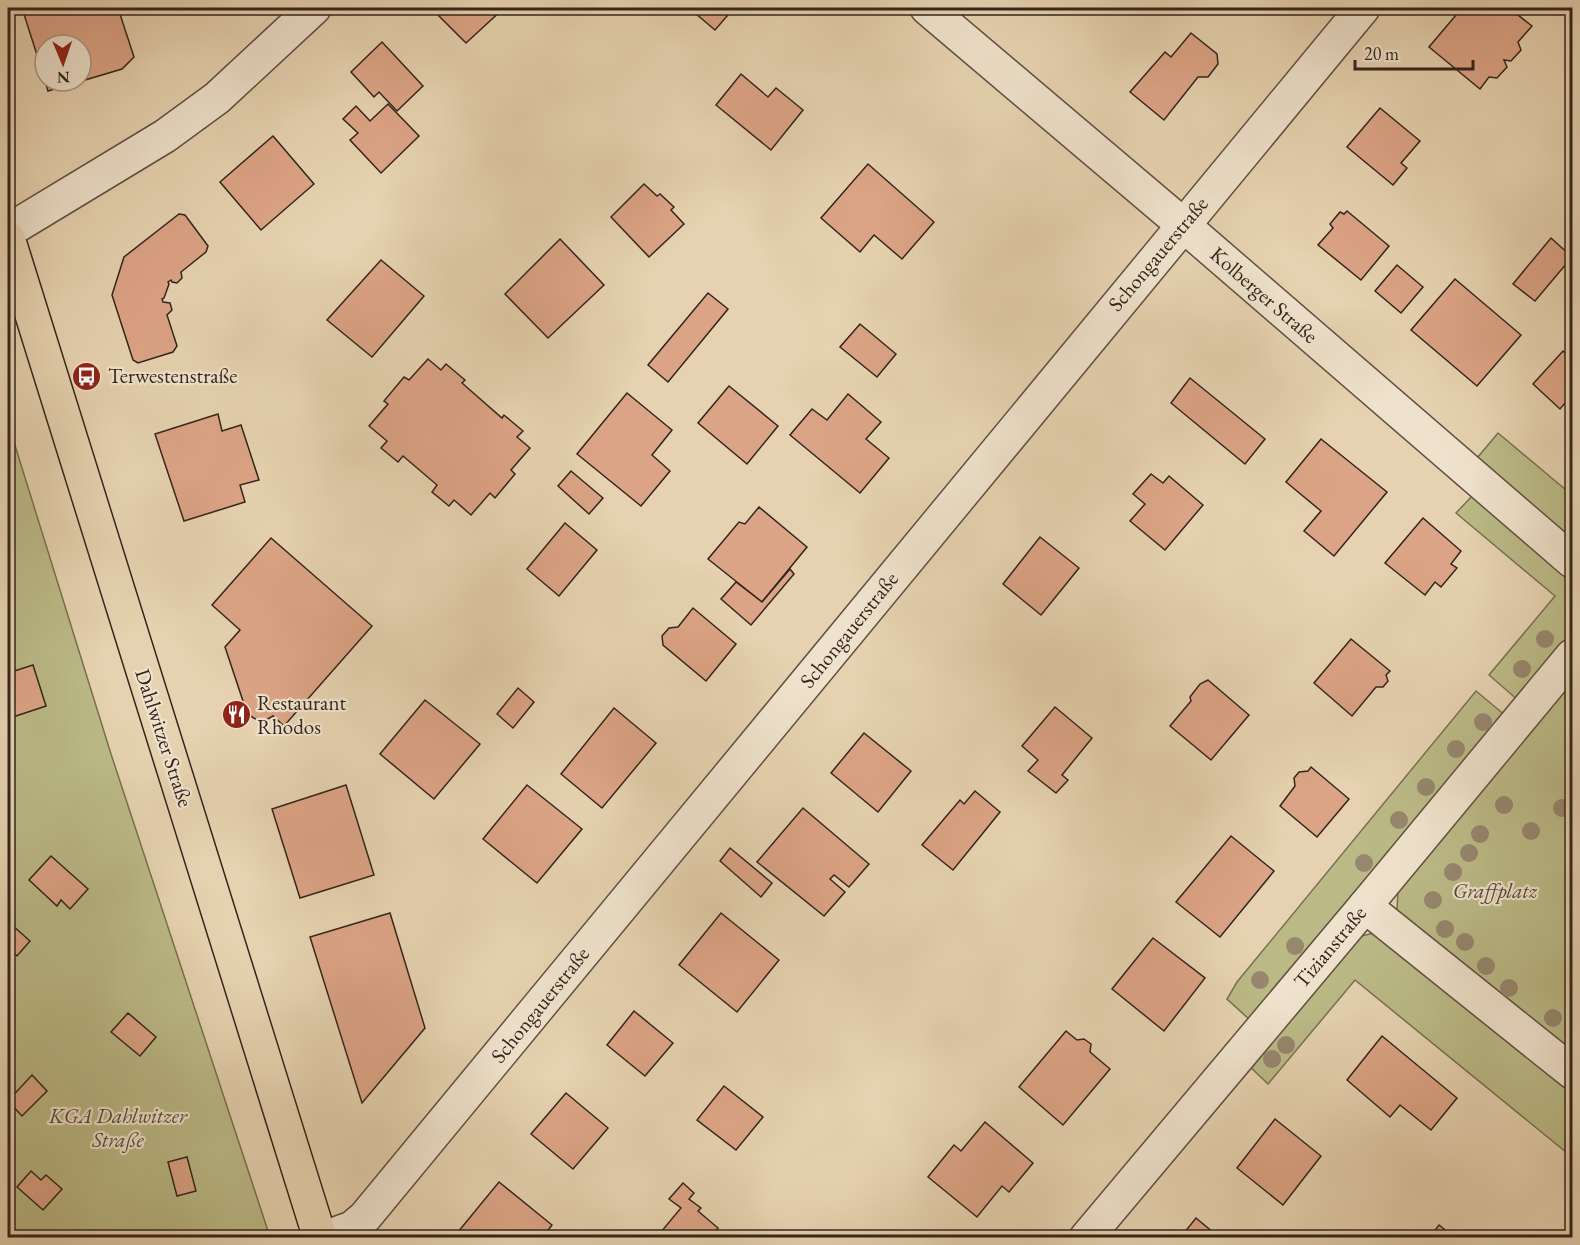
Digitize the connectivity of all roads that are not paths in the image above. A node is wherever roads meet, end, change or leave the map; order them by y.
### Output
1 (314, 8) edge
2 (927, 8) edge
3 (1363, 8) edge
4 (1182, 224) junction
5 (8, 231) edge
6 (8, 238) edge
7 (1572, 561) edge
8 (1572, 656) edge
9 (1365, 906) junction
10 (1572, 1072) edge
11 (322, 1238) edge
12 (1086, 1238) edge

1 - 5 street
2 - 4 street, Kolberger Straße
3 - 4 street, Schongauerstraße
4 - 7 street, Kolberger Straße
4 - 11 street, Schongauerstraße
6 - 11 main road, Dahlwitzer Straße
8 - 9 street, Tizianstraße
9 - 10 street
9 - 12 street, Tizianstraße

